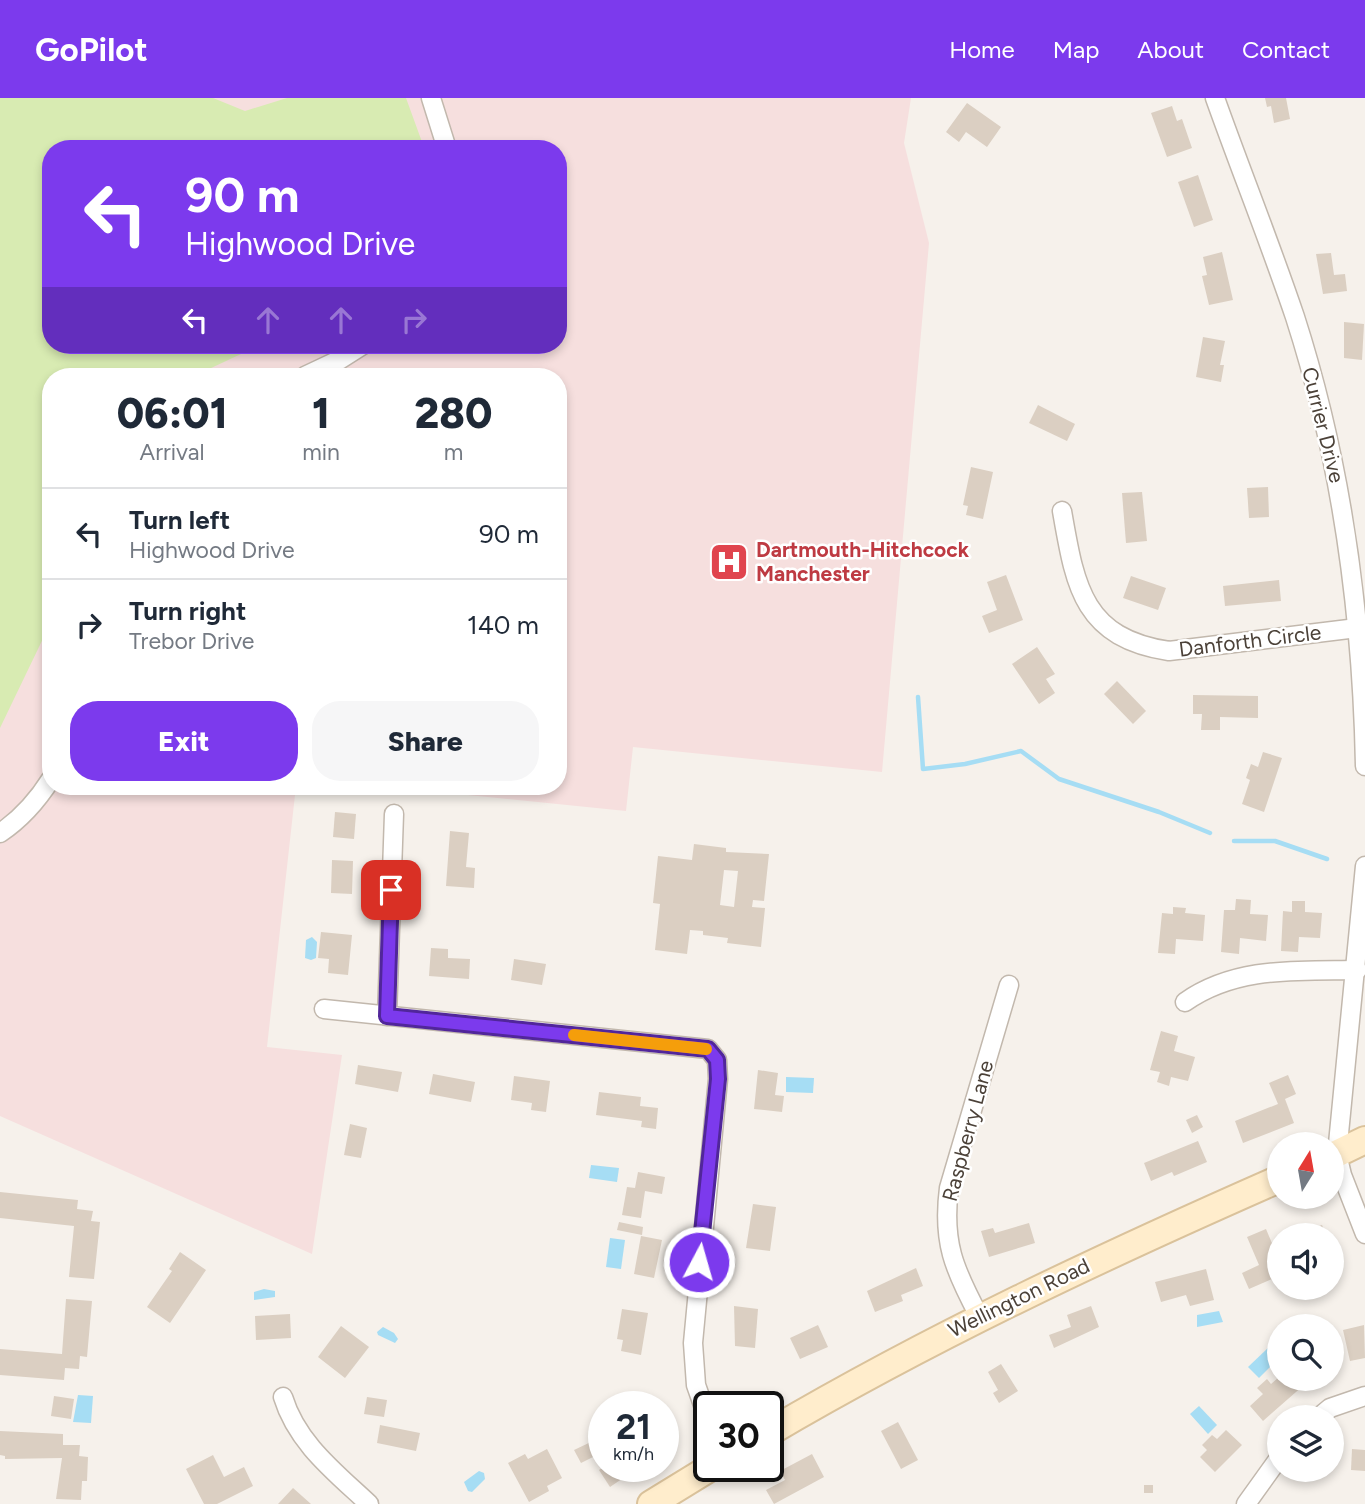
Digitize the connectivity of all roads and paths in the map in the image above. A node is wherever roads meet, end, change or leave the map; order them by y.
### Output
1 (431, 98) edge
2 (1215, 98) edge
3 (444, 140) edge
4 (349, 354) edge
5 (322, 368) edge
6 (1062, 511) dead end
7 (1357, 628) junction
8 (1365, 766) edge
9 (42, 793) edge
10 (394, 814) dead end
11 (0, 833) edge
12 (1365, 866) edge
13 (1357, 970) junction
14 (1009, 985) dead end
15 (1185, 1002) dead end
16 (324, 1009) dead end
17 (387, 1016) junction
18 (1338, 1132) edge
19 (1365, 1140) edge
20 (1344, 1150) edge
21 (1344, 1180) edge
22 (1267, 1184) edge
23 (1365, 1234) edge
24 (979, 1316) junction
25 (698, 1391) edge
26 (1365, 1396) edge
27 (283, 1397) dead end
28 (1340, 1405) edge
29 (784, 1424) edge
30 (1267, 1474) edge
31 (693, 1478) edge
32 (369, 1504) edge
33 (651, 1504) edge
34 (1245, 1504) edge

1 - 3 street
2 - 7 street, Currier Drive
4 - 5 street
6 - 7 street, Danforth Circle
7 - 8 street, Currier Drive
9 - 11 street
10 - 17 street
12 - 13 street
13 - 15 street
13 - 18 street
14 - 24 street, Raspberry Lane
16 - 17 street
17 - 25 street
19 - 20 main road
21 - 23 street
22 - 24 main road, Wellington Road
24 - 29 main road, Wellington Road
26 - 28 street
27 - 32 street
30 - 34 street
31 - 33 main road

